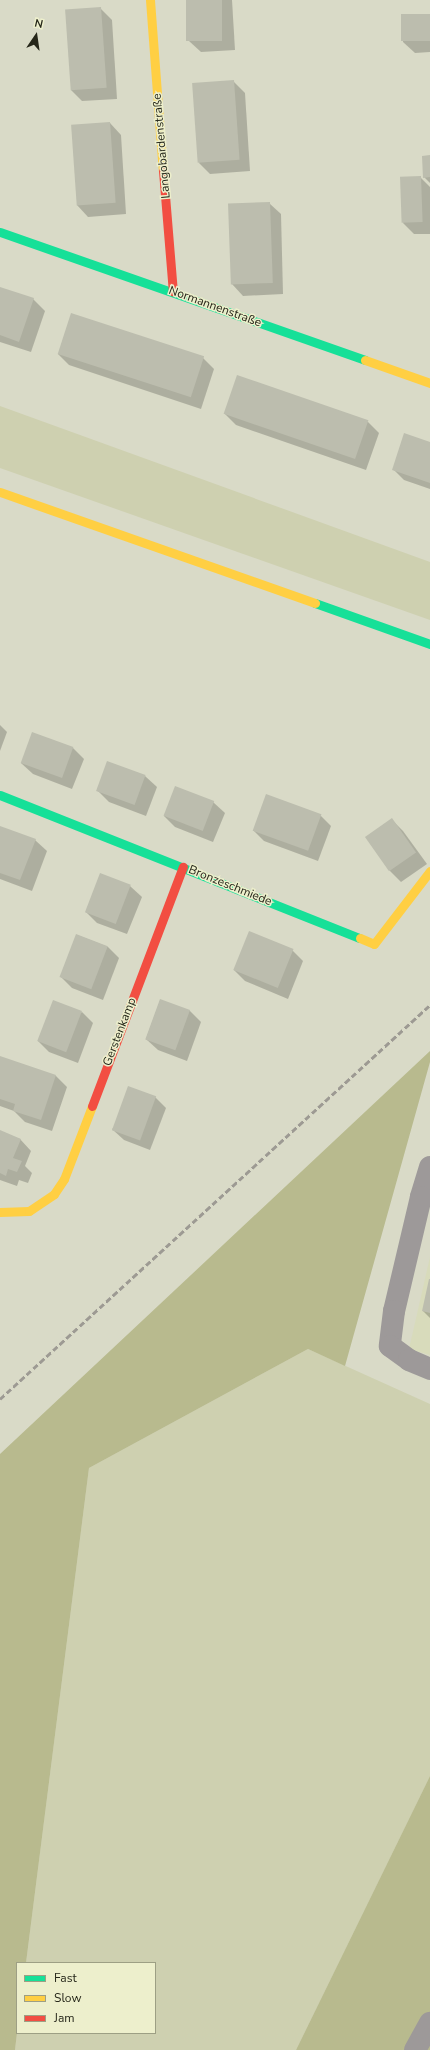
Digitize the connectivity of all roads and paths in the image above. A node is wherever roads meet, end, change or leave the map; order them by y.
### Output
1 (150, 0) edge
2 (0, 232) edge
3 (173, 292) junction
4 (430, 383) edge
5 (0, 492) edge
6 (430, 644) edge
7 (0, 795) edge
8 (183, 867) junction
9 (430, 872) edge
10 (430, 1167) edge
11 (0, 1212) edge
12 (430, 1369) edge
13 (430, 2023) edge
14 (415, 2050) edge

1 - 3 street, Langobardenstraße
2 - 3 street, Normannenstraße
3 - 4 street, Normannenstraße
5 - 6 street
7 - 8 street, Bronzeschmiede
8 - 9 street, Bronzeschmiede
8 - 11 street, Gerstenkamp
10 - 12 street
13 - 14 street

